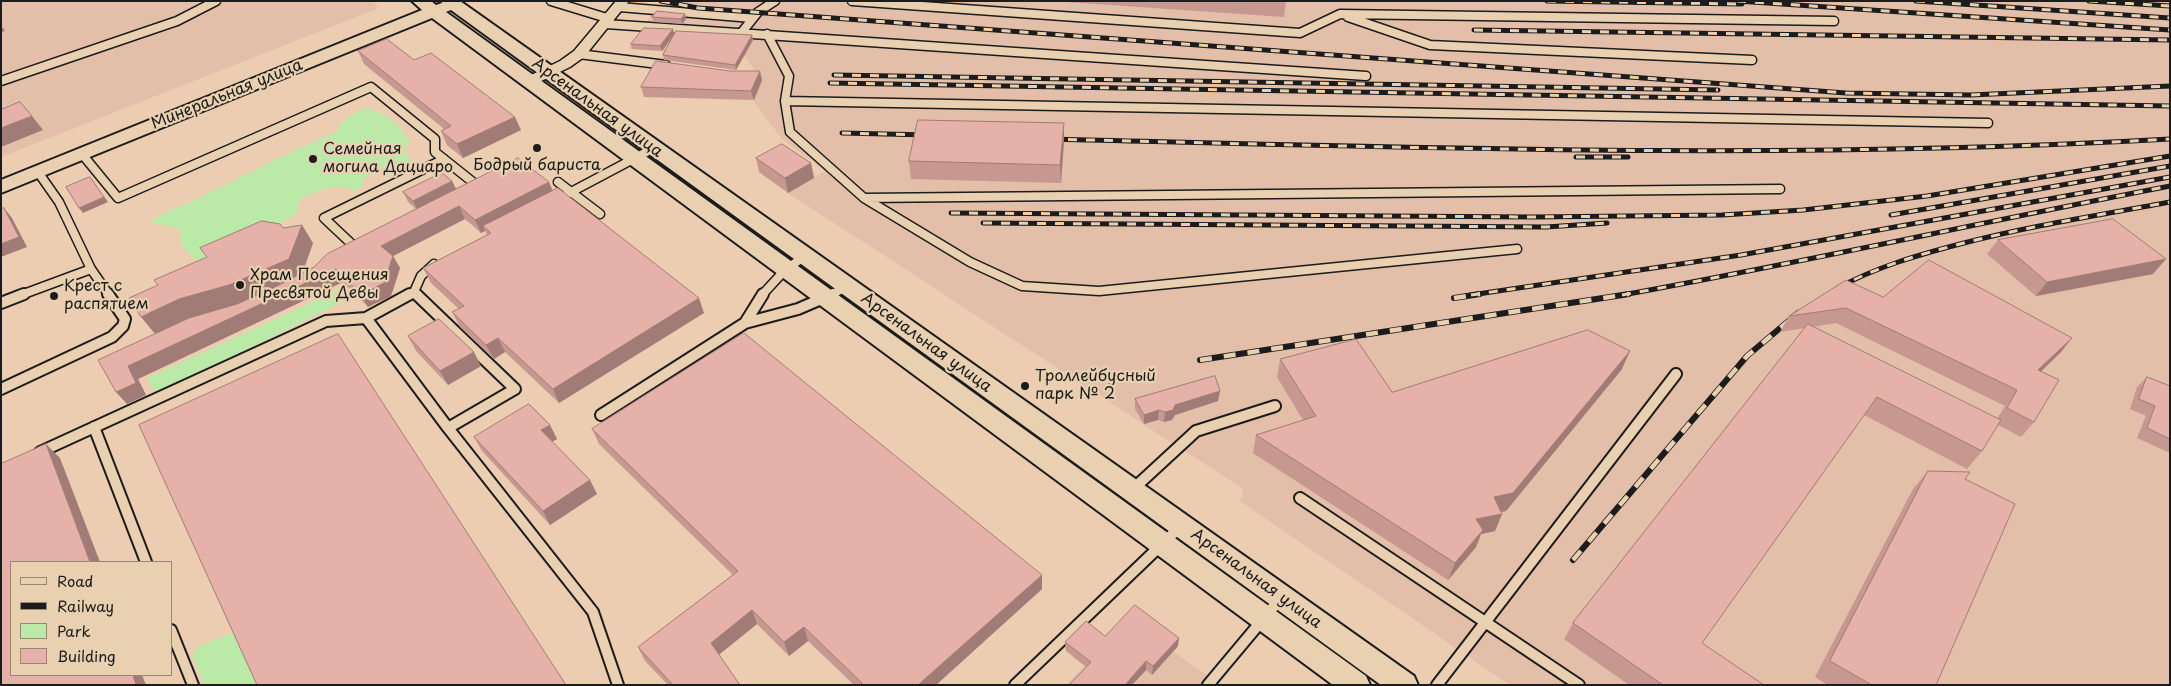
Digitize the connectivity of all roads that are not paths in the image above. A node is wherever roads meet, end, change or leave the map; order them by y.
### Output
1 (216, 1) edge
2 (551, 1) edge
3 (775, 1) edge
4 (852, 1) edge
5 (439, 4) edge
6 (621, 4) edge
7 (1340, 14) junction
8 (752, 18) junction
9 (608, 21) junction
10 (1834, 21) dead end
11 (742, 32) junction
12 (767, 34) junction
13 (579, 54) junction
14 (1752, 60) dead end
15 (676, 66) edge
16 (1366, 76) dead end
17 (539, 77) junction
18 (1, 81) edge
19 (785, 101) junction
20 (1988, 123) dead end
21 (654, 148) junction
22 (82, 154) junction
23 (635, 158) junction
24 (444, 160) junction
25 (38, 172) junction
26 (558, 182) dead end
27 (1, 187) edge
28 (1780, 188) dead end
29 (470, 192) edge
30 (571, 192) junction
31 (864, 198) junction
32 (550, 203) edge
33 (600, 214) dead end
34 (365, 245) edge
35 (1518, 249) dead end
36 (805, 256) junction
37 (442, 260) edge
38 (786, 268) junction
39 (91, 269) junction
40 (414, 292) junction
41 (838, 293) junction
42 (1, 303) edge
43 (366, 318) junction
44 (745, 323) junction
45 (1676, 374) dead end
46 (1, 389) edge
47 (1275, 406) dead end
48 (601, 414) dead end
49 (94, 427) junction
50 (448, 428) junction
51 (35, 454) edge
52 (1132, 490) junction
53 (1300, 498) dead end
54 (1172, 534) junction
55 (146, 561) edge
56 (1272, 607) junction
57 (1486, 622) junction
58 (172, 632) edge
59 (193, 685) edge
60 (618, 685) edge
61 (1015, 685) edge
62 (1208, 685) edge
63 (1356, 685) edge
64 (1404, 685) edge
65 (1437, 685) edge
66 (1579, 685) edge

1 - 18 lane
2 - 9 lane
3 - 8 lane
4 - 7 lane
5 - 17 street, Арсенальная улица
5 - 22 street, Минеральная улица
6 - 8 lane
6 - 9 street
7 - 10 lane
7 - 14 lane
8 - 11 lane
9 - 11 lane
9 - 13 street
11 - 12 lane
12 - 16 lane
12 - 19 lane
13 - 15 lane
13 - 17 street
17 - 21 street, Арсенальная улица
17 - 23 street, Арсенальная улица
19 - 20 lane
19 - 31 lane
21 - 23 lane
21 - 36 street, Арсенальная улица
22 - 24 lane
22 - 25 street, Минеральная улица
23 - 30 lane
23 - 38 street, Арсенальная улица
24 - 29 lane
24 - 34 lane
25 - 27 street, Минеральная улица
25 - 39 lane
26 - 30 lane
28 - 31 lane
30 - 32 lane
30 - 33 lane
31 - 35 lane
36 - 38 lane
36 - 41 street, Арсенальная улица
37 - 40 lane
38 - 41 street, Арсенальная улица
38 - 44 lane
39 - 42 lane
39 - 46 lane
40 - 43 lane
40 - 50 lane
41 - 44 lane
41 - 52 street, Арсенальная улица
41 - 54 street, Арсенальная улица
43 - 49 lane
43 - 50 lane
44 - 48 lane
45 - 57 lane
47 - 52 lane
49 - 51 lane
49 - 55 lane
50 - 60 lane
52 - 54 street, Арсенальная улица
53 - 57 lane
54 - 56 street, Арсенальная улица
54 - 61 lane
56 - 62 lane
56 - 63 street, Арсенальная улица
56 - 64 street, Арсенальная улица
57 - 65 lane
57 - 66 lane
58 - 59 lane

